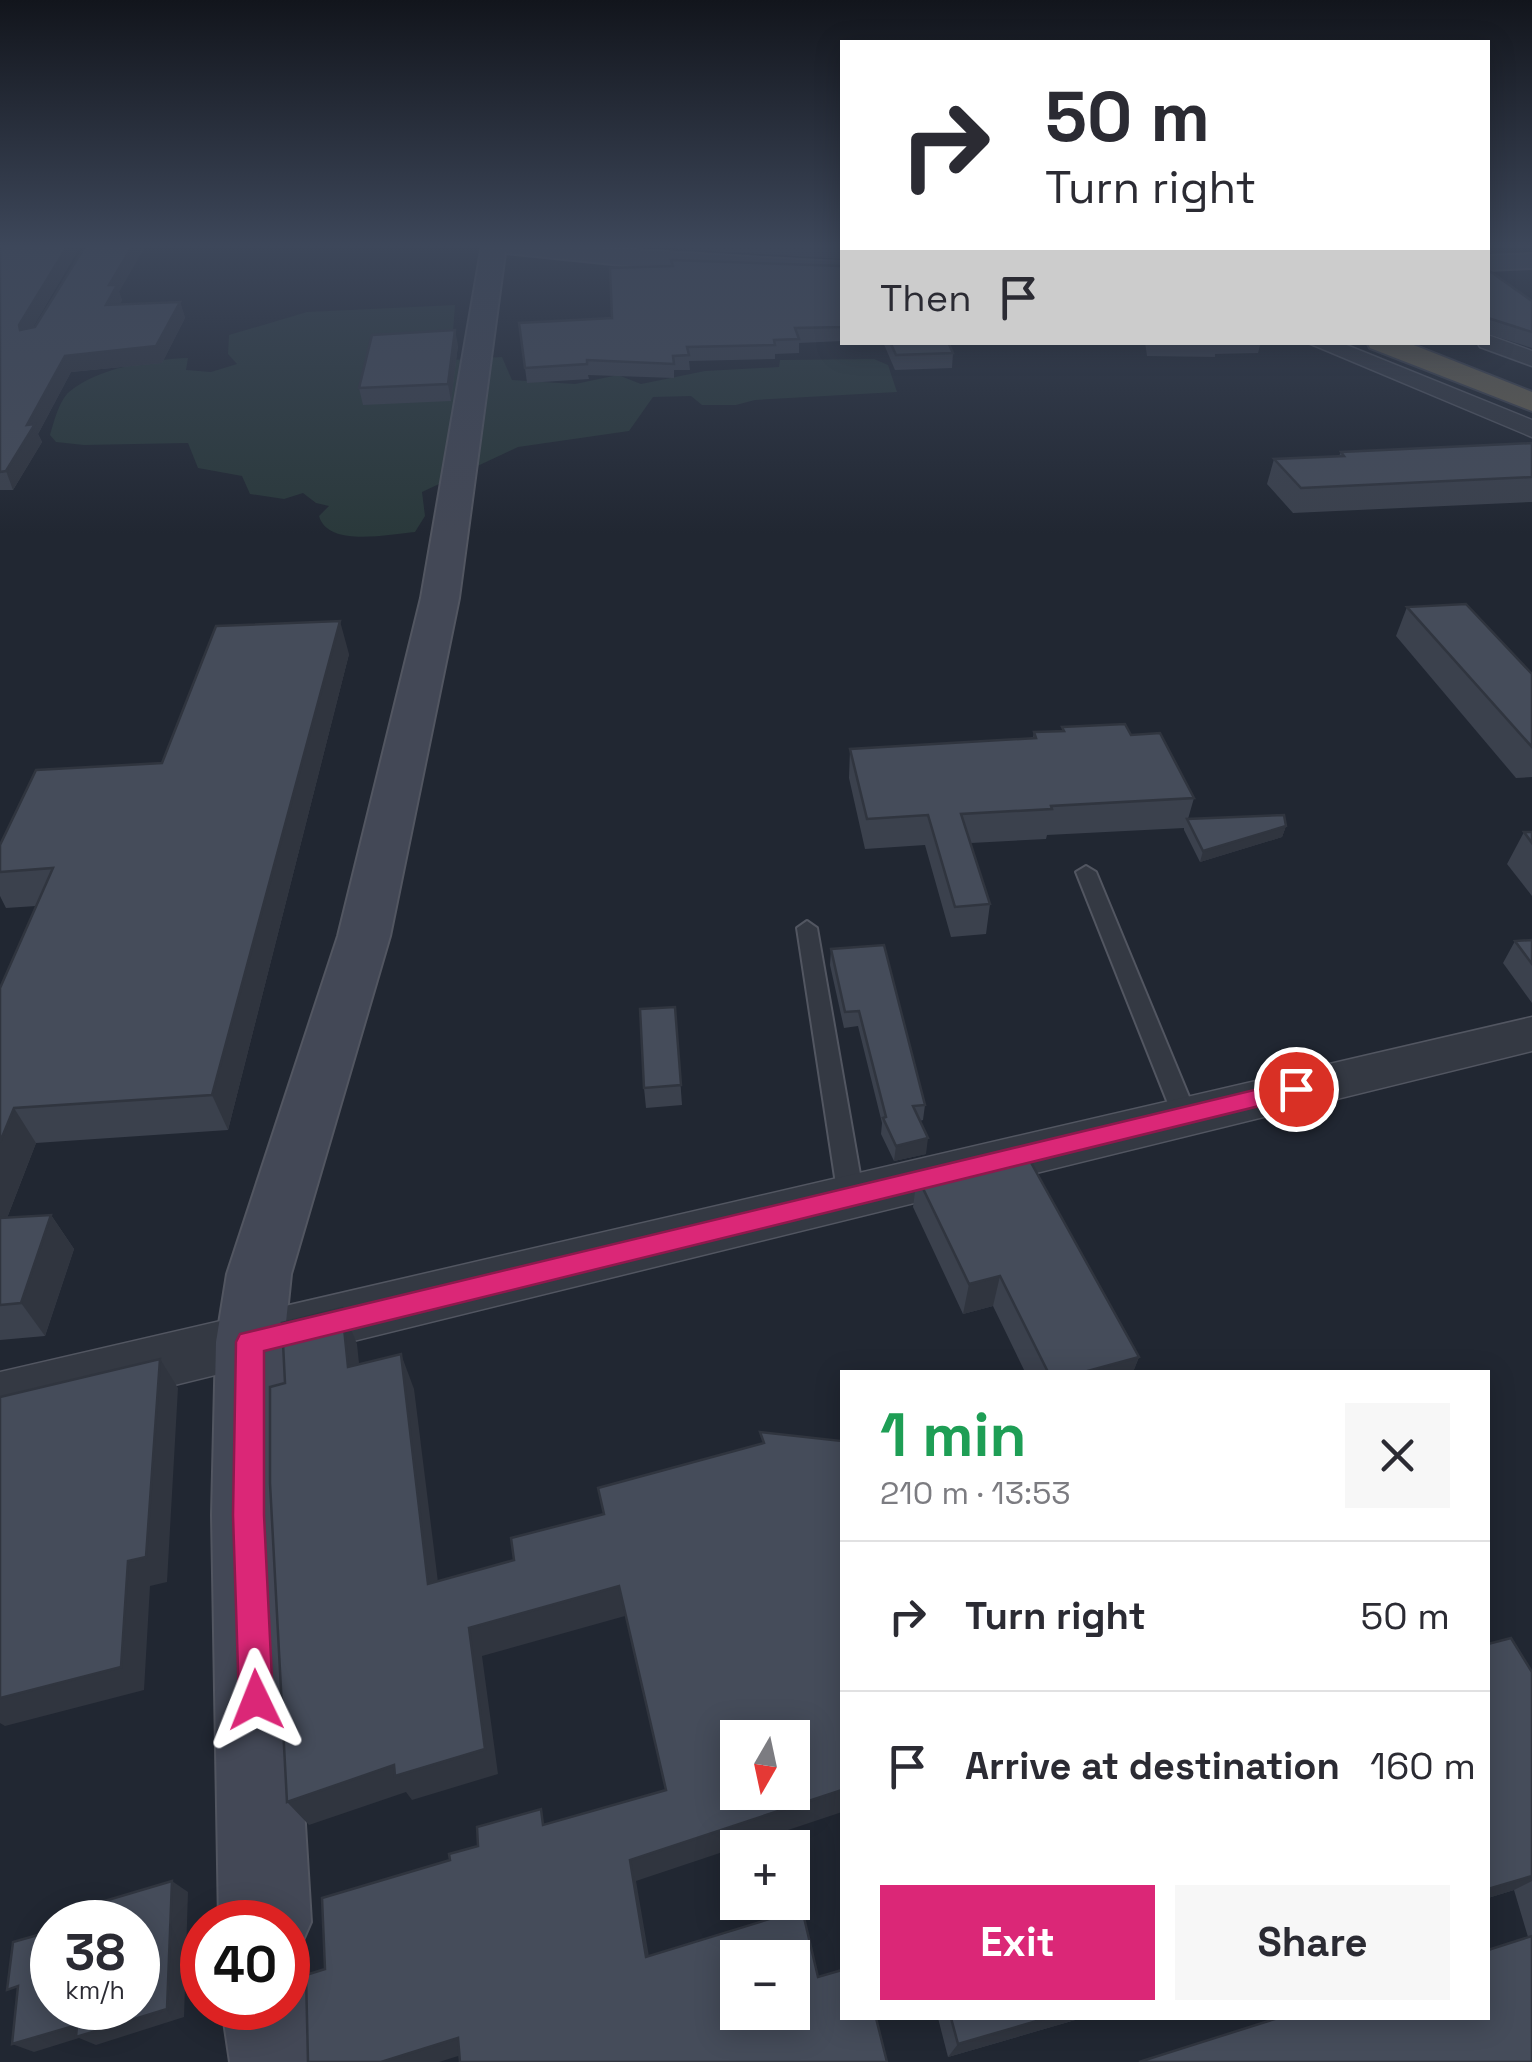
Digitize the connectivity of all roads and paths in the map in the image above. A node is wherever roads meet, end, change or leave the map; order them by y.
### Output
1 (481, 341) edge
2 (1490, 343) edge
3 (1324, 345) edge
4 (1388, 345) edge
5 (1439, 345) edge
6 (1532, 359) edge
7 (1532, 382) edge
8 (1532, 402) edge
9 (1532, 429) edge
10 (1086, 872) dead end
11 (807, 928) dead end
12 (1532, 1034) edge
13 (1185, 1116) junction
14 (851, 1197) junction
15 (250, 1342) junction
16 (0, 1400) edge
17 (265, 1900) edge

1 - 15 street
2 - 6 street
3 - 9 street
4 - 8 highway
5 - 7 highway
10 - 13 lane
11 - 14 lane
12 - 13 street
13 - 14 street
14 - 15 street
15 - 16 street
15 - 17 street

